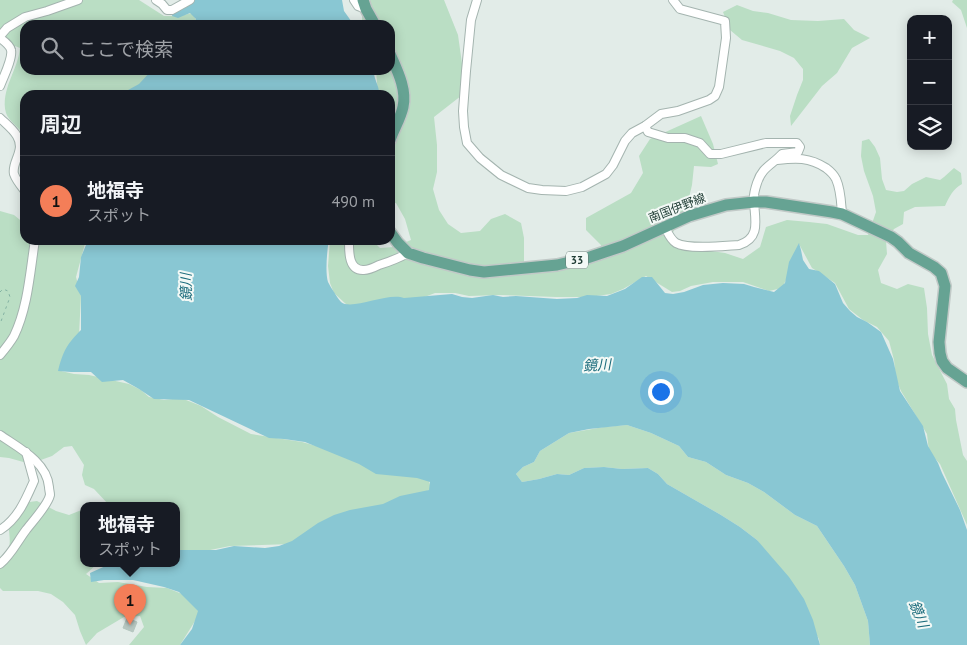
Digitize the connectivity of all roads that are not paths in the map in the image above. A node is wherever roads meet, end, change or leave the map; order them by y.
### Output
1 (78, 0) edge
2 (156, 0) edge
3 (190, 0) edge
4 (354, 0) edge
5 (477, 0) edge
6 (673, 0) edge
7 (364, 5) edge
8 (20, 20) edge
9 (20, 20) edge
10 (373, 20) edge
11 (0, 37) edge
12 (395, 67) edge
13 (0, 86) edge
14 (0, 118) edge
15 (645, 126) junction
16 (395, 127) edge
17 (20, 145) edge
18 (20, 145) edge
19 (777, 160) junction
20 (20, 184) edge
21 (754, 202) junction
22 (837, 213) junction
23 (665, 227) junction
24 (395, 239) edge
25 (34, 245) edge
26 (349, 245) edge
27 (408, 253) junction
28 (0, 355) edge
29 (967, 382) edge
30 (0, 435) edge
31 (26, 452) junction
32 (0, 530) edge
33 (0, 564) edge

1 - 9 street
2 - 3 street
4 - 7 street
5 - 15 street
6 - 15 street
7 - 10 main road
8 - 11 street
11 - 13 street
12 - 16 main road
14 - 17 street
15 - 19 street
18 - 20 street
19 - 21 street
19 - 22 street
21 - 22 main road, 南国伊野線 / 33
21 - 23 main road, 南国伊野線 / 33
21 - 23 street
22 - 29 main road, 南国伊野線 / 33
23 - 27 main road, 南国伊野線 / 33
24 - 27 main road
25 - 28 street
26 - 27 street
30 - 31 street
31 - 32 street
31 - 33 street

